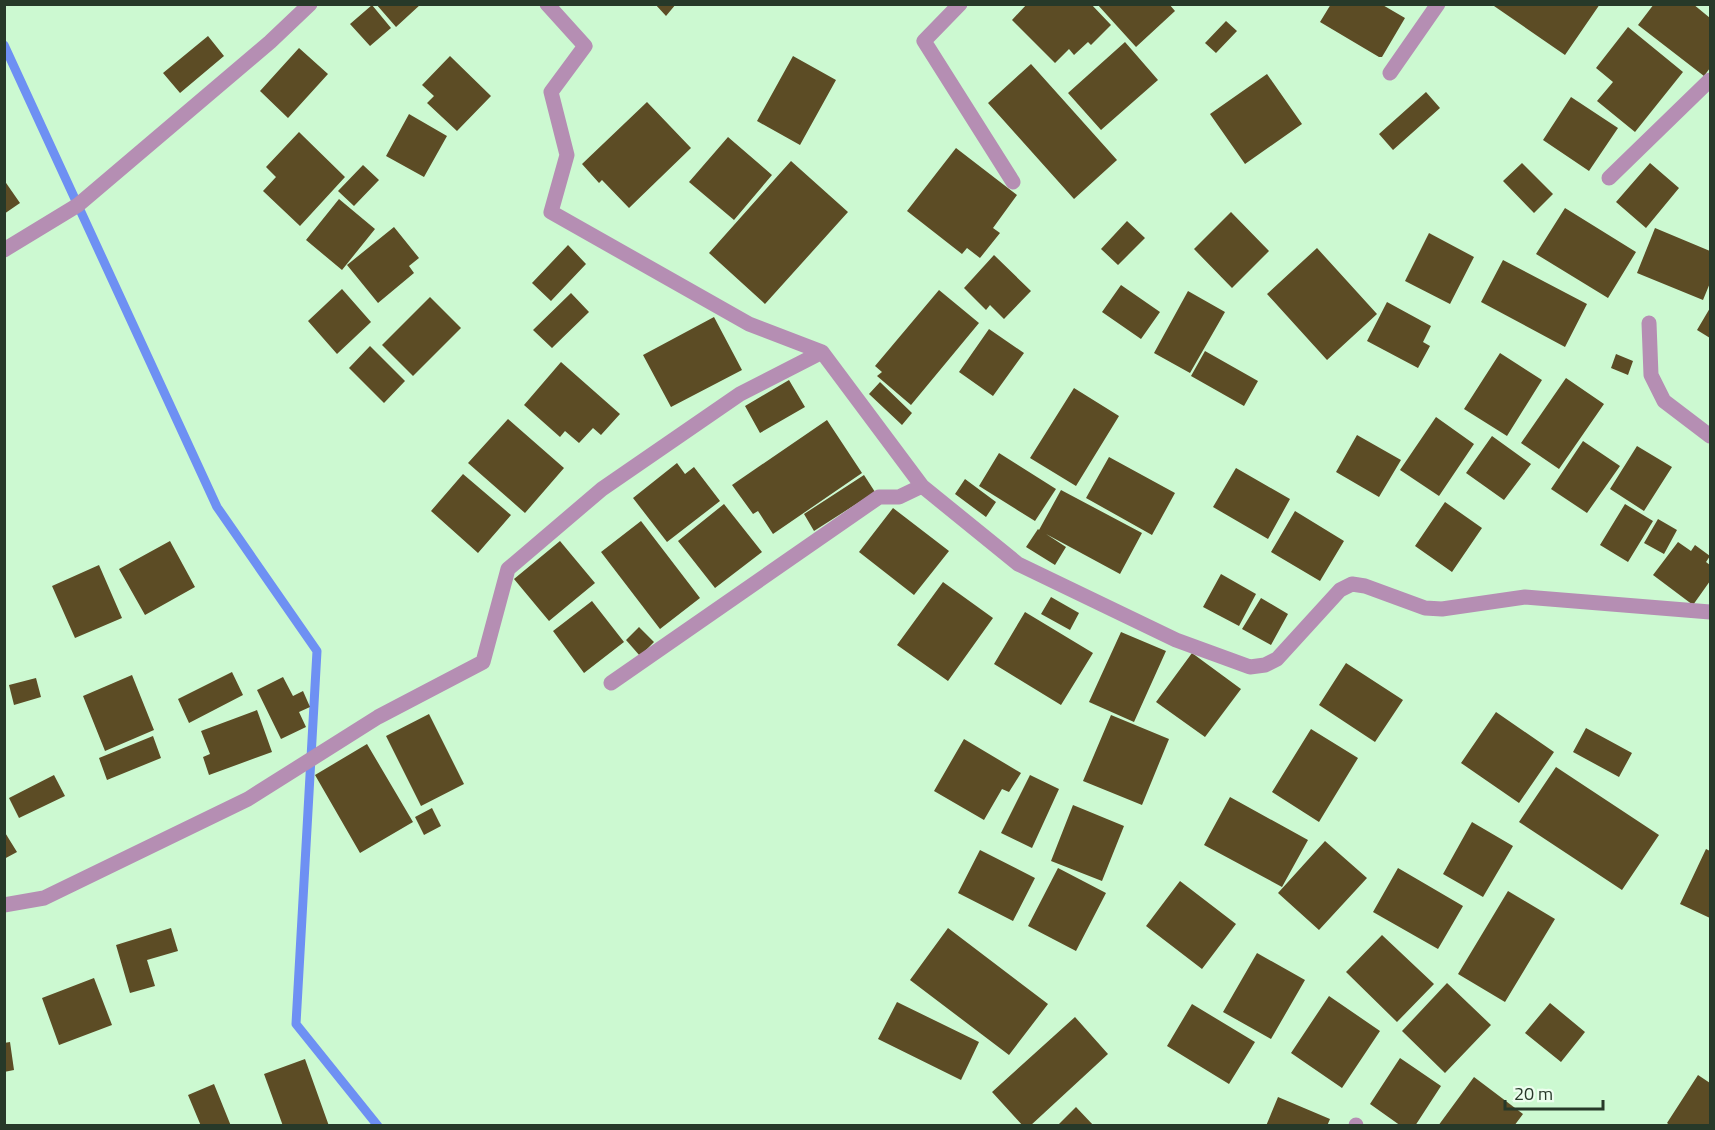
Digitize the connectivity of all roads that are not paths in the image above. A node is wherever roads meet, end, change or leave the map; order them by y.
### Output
1 (310, 4) edge
2 (547, 4) edge
3 (960, 4) edge
4 (1438, 4) edge
5 (1390, 74) dead end
6 (1710, 80) edge
7 (1609, 178) dead end
8 (1012, 182) dead end
9 (4, 250) edge
10 (1649, 323) dead end
11 (822, 352) junction
12 (1710, 436) edge
13 (922, 486) junction
14 (1710, 612) edge
15 (611, 682) dead end
16 (4, 905) edge

1 - 9 street
2 - 11 street
3 - 8 street
4 - 5 street
6 - 7 street
10 - 12 street
11 - 13 street
11 - 16 street
13 - 14 street
13 - 15 street

